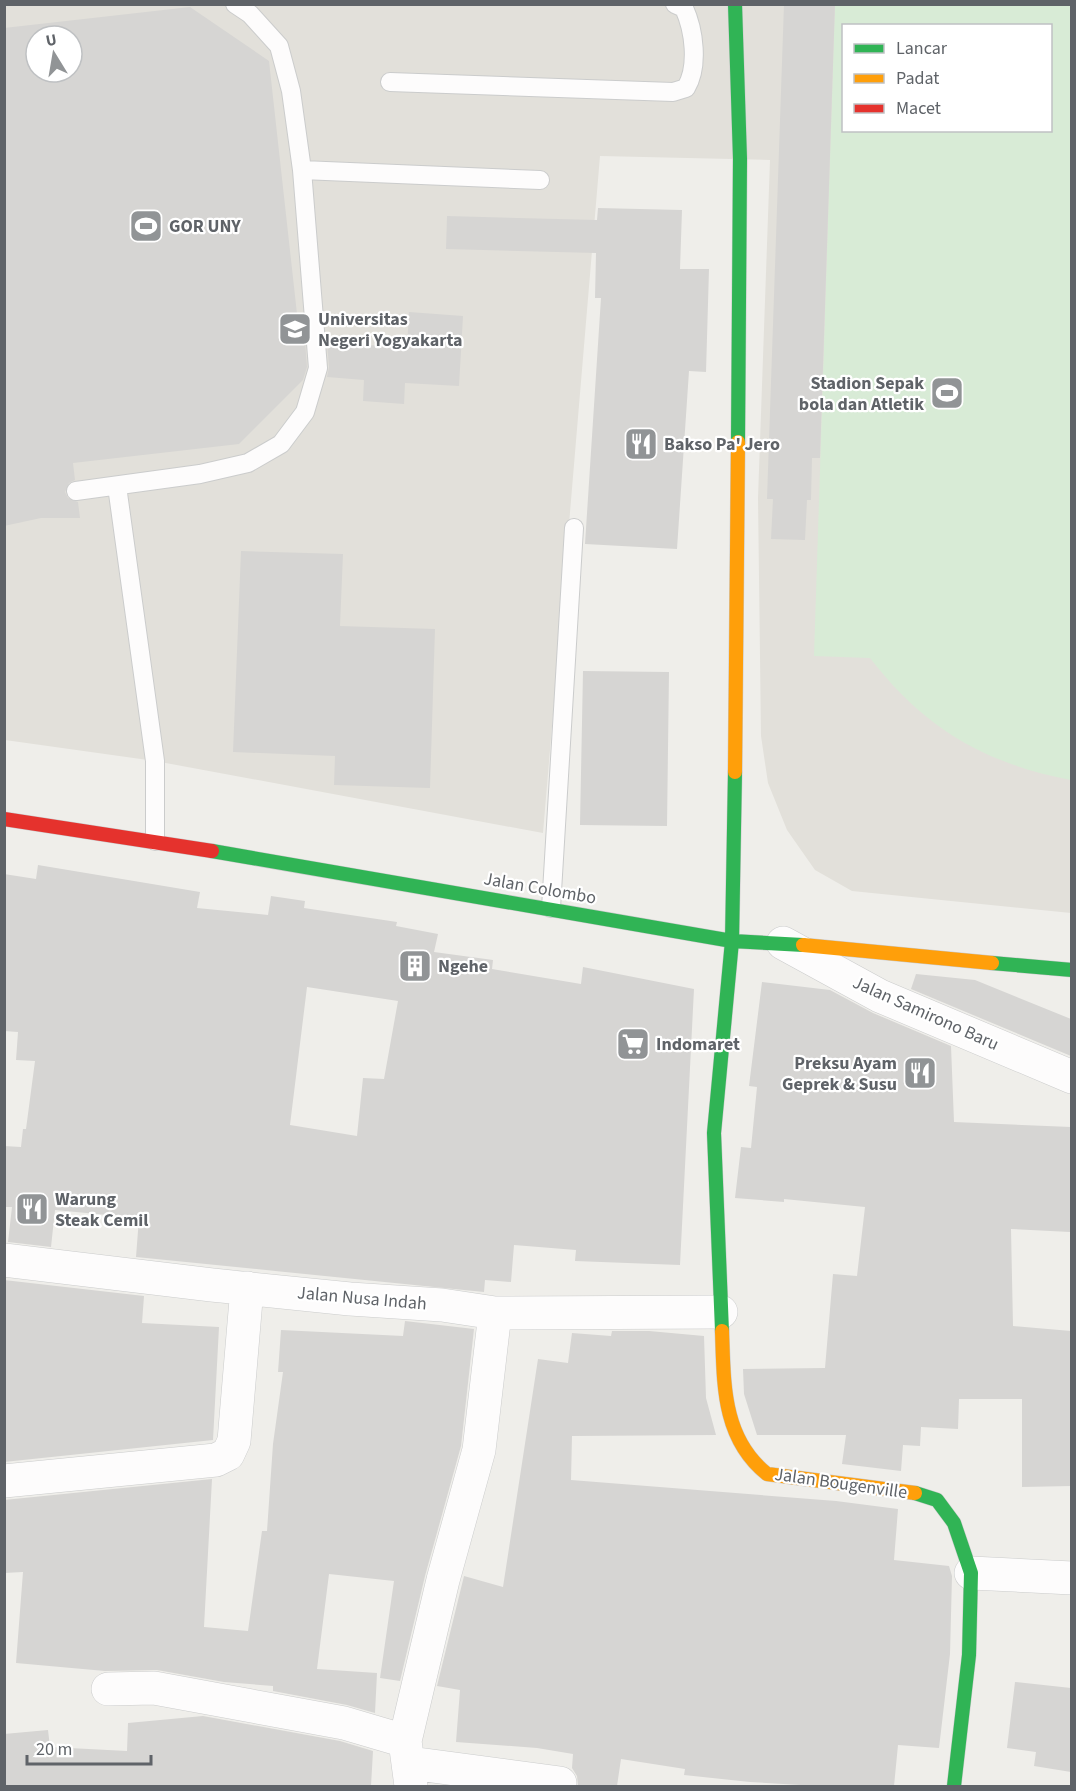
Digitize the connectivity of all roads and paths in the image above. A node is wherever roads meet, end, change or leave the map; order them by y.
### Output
1 (235, 4) edge
2 (675, 4) edge
3 (735, 4) edge
4 (390, 82) dead end
5 (302, 170) junction
6 (540, 180) dead end
7 (117, 486) junction
8 (76, 491) dead end
9 (574, 528) dead end
10 (4, 819) edge
11 (156, 841) junction
12 (551, 908) junction
13 (732, 941) junction
14 (783, 943) junction
15 (1071, 970) edge
16 (1071, 1077) edge
17 (4, 1260) edge
18 (247, 1288) junction
19 (721, 1312) junction
20 (495, 1314) junction
21 (4, 1481) edge
22 (971, 1573) junction
23 (1071, 1578) edge
24 (108, 1689) dead end
25 (409, 1764) edge
26 (560, 1783) dead end
27 (954, 1786) edge

1 - 5 lane
2 - 4 lane
3 - 13 street, Jalan Bougenville
5 - 6 lane
5 - 7 lane
7 - 8 lane
7 - 11 lane
9 - 12 lane
10 - 11 street, Jalan Colombo
11 - 12 street, Jalan Colombo
12 - 13 street, Jalan Colombo
13 - 14 street, Jalan Colombo
13 - 19 street, Jalan Bougenville
14 - 15 street, Jalan Colombo
14 - 16 street, Jalan Samirono Baru
17 - 18 street, Jalan Nusa Indah
18 - 20 street, Jalan Nusa Indah
18 - 21 street
19 - 20 street, Jalan Nusa Indah
19 - 22 street, Jalan Bougenville
20 - 25 street
22 - 23 street
22 - 27 street, Jalan Bougenville
24 - 25 street
25 - 26 street

